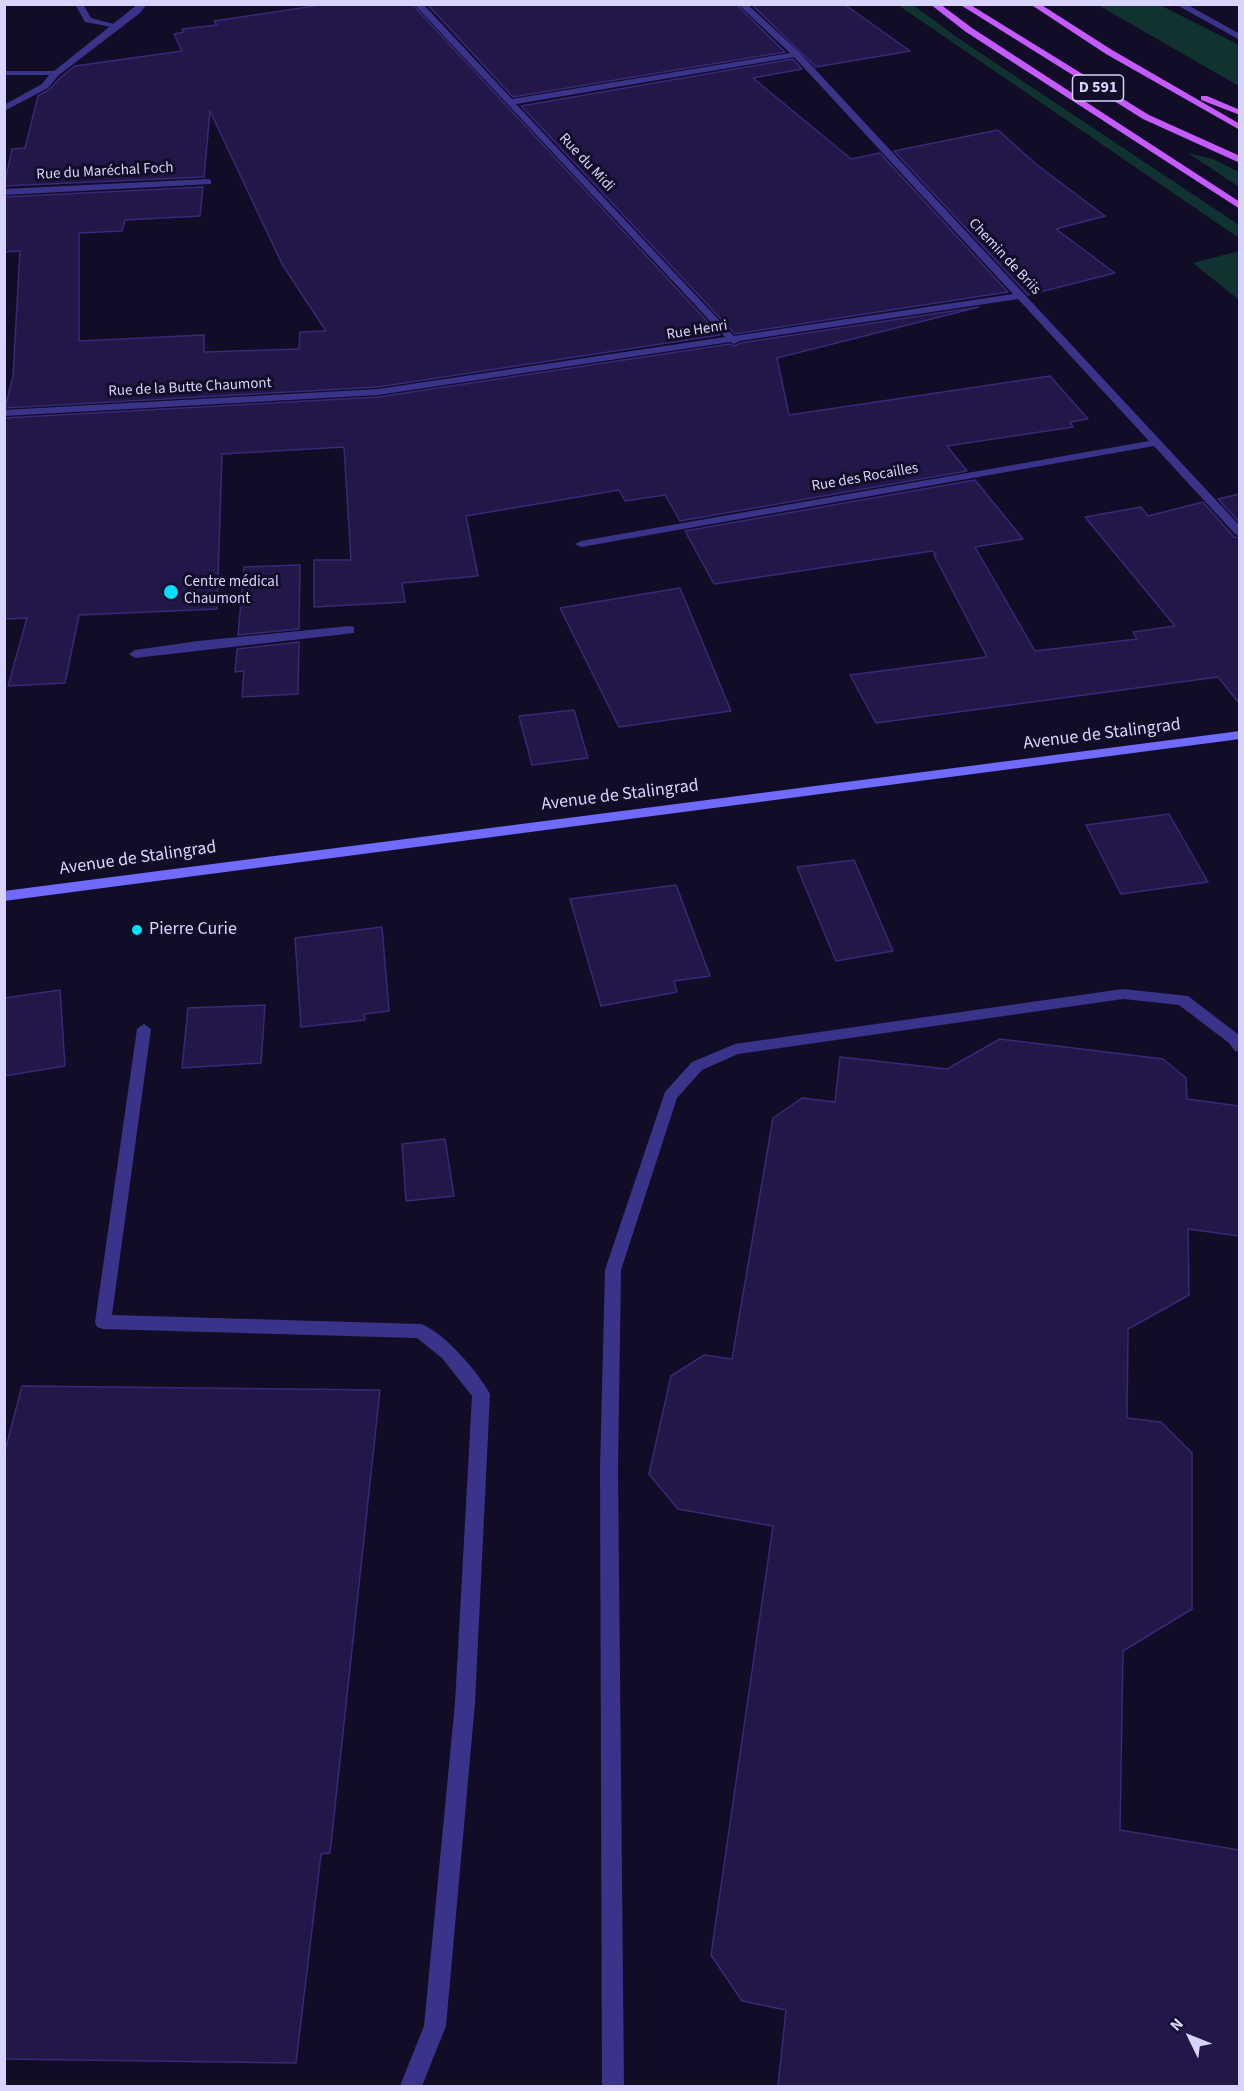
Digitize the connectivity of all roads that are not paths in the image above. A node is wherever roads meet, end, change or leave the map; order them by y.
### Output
1 (79, 4) edge
2 (143, 4) edge
3 (418, 4) edge
4 (742, 4) edge
5 (934, 4) edge
6 (963, 4) edge
7 (1034, 4) edge
8 (1179, 4) edge
9 (117, 26) junction
10 (1239, 38) edge
11 (796, 54) junction
12 (1142, 70) junction
13 (4, 73) edge
14 (56, 73) junction
15 (510, 102) junction
16 (4, 109) edge
17 (1239, 113) edge
18 (1239, 128) edge
19 (1239, 160) edge
20 (208, 182) dead end
21 (4, 192) edge
22 (1239, 206) edge
23 (1019, 296) junction
24 (734, 340) junction
25 (378, 392) joint
26 (4, 413) edge
27 (1155, 443) junction
28 (1239, 533) edge
29 (581, 543) dead end
30 (350, 630) dead end
31 (135, 654) dead end
32 (1239, 735) edge
33 (4, 896) edge
34 (144, 1029) dead end
35 (1239, 1047) edge
36 (411, 2086) edge
37 (613, 2086) edge

1 - 9 street
2 - 9 street
3 - 15 street, Rue du Midi
4 - 11 street, Chemin de Briis
5 - 22 main road
6 - 19 main road, D 591
7 - 12 main road, D 591
8 - 10 street
9 - 14 street
11 - 15 street
11 - 23 street, Chemin de Briis
12 - 17 main road
12 - 18 main road, D 591
13 - 14 street
14 - 16 street
15 - 24 street, Rue du Midi
20 - 21 street, Rue du Maréchal Foch
23 - 24 street, Rue Henri
23 - 27 street, Chemin de Briis
24 - 25 street, Rue Henri
25 - 26 street, Rue de la Butte Chaumont
27 - 28 street, Chemin de Briis
27 - 29 street, Rue des Rocailles
30 - 31 street
32 - 33 main road, Avenue de Stalingrad
34 - 36 street
35 - 37 street

